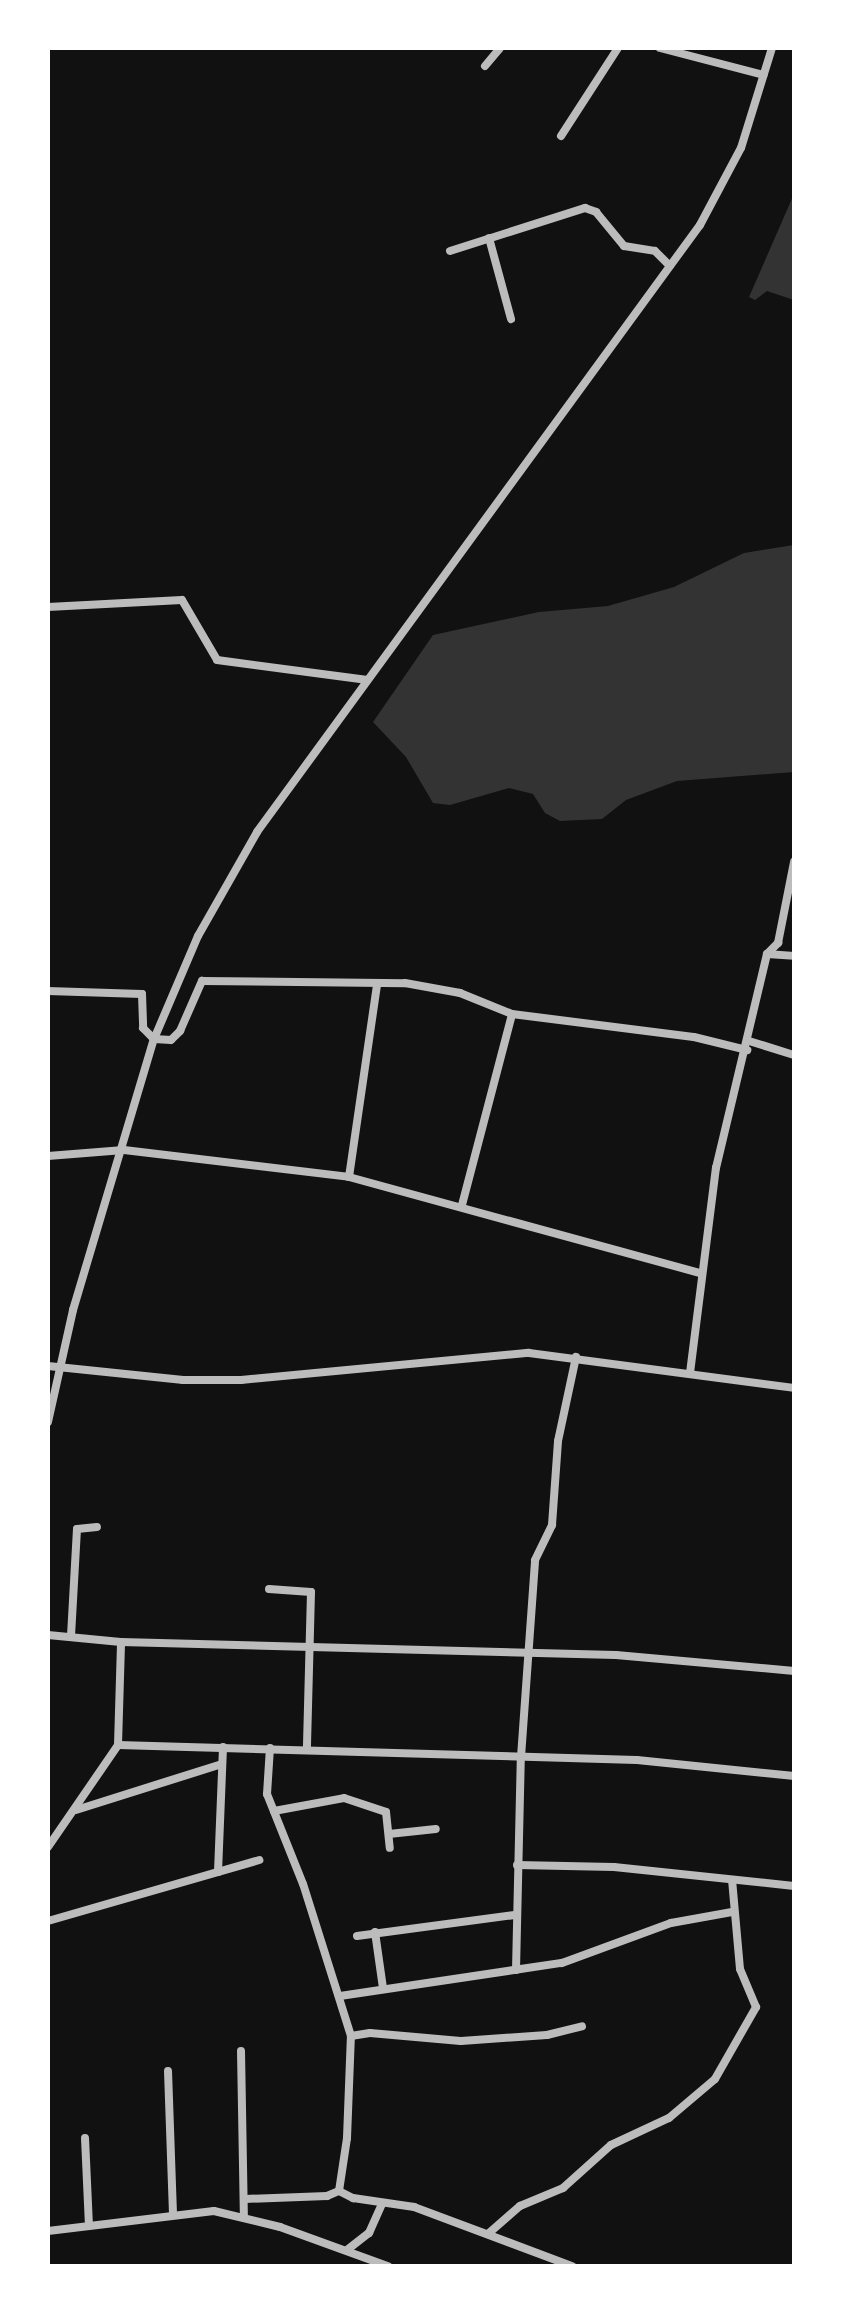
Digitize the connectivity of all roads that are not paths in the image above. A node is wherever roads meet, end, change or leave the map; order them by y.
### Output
1 (500, 48) edge
2 (618, 48) edge
3 (660, 48) edge
4 (772, 48) edge
5 (485, 66) dead end
6 (764, 75) junction
7 (561, 136) dead end
8 (489, 238) junction
9 (450, 251) dead end
10 (670, 266) junction
11 (511, 319) dead end
12 (48, 607) edge
13 (366, 680) junction
14 (794, 862) edge
15 (767, 954) junction
16 (794, 956) edge
17 (377, 984) junction
18 (48, 991) edge
19 (512, 1014) junction
20 (154, 1039) junction
21 (748, 1045) junction
22 (794, 1055) edge
23 (124, 1150) junction
24 (48, 1156) edge
25 (349, 1177) junction
26 (462, 1205) junction
27 (701, 1273) junction
28 (576, 1357) junction
29 (48, 1366) edge
30 (59, 1367) junction
31 (690, 1373) junction
32 (794, 1388) edge
33 (48, 1422) edge
34 (97, 1527) dead end
35 (269, 1589) dead end
36 (48, 1635) edge
37 (71, 1636) junction
38 (121, 1642) junction
39 (311, 1646) junction
40 (528, 1653) junction
41 (794, 1671) edge
42 (118, 1745) junction
43 (223, 1747) junction
44 (270, 1748) junction
45 (307, 1749) junction
46 (521, 1757) junction
47 (222, 1764) junction
48 (794, 1776) edge
49 (75, 1810) junction
50 (274, 1811) junction
51 (436, 1829) dead end
52 (389, 1834) junction
53 (48, 1847) edge
54 (390, 1848) dead end
55 (259, 1860) dead end
56 (517, 1865) junction
57 (218, 1872) junction
58 (732, 1880) junction
59 (794, 1886) edge
60 (732, 1912) junction
61 (515, 1915) junction
62 (48, 1921) edge
63 (375, 1932) junction
64 (357, 1936) dead end
65 (516, 1970) junction
66 (383, 1988) junction
67 (340, 1996) junction
68 (582, 2026) dead end
69 (351, 2036) junction
70 (241, 2051) dead end
71 (168, 2071) dead end
72 (85, 2138) dead end
73 (339, 2191) junction
74 (245, 2199) junction
75 (382, 2204) junction
76 (173, 2213) junction
77 (244, 2217) junction
78 (89, 2226) junction
79 (48, 2231) edge
80 (489, 2233) junction
81 (347, 2250) junction
82 (388, 2266) edge
83 (572, 2266) edge

1 - 5 street
2 - 7 street
3 - 6 street
4 - 6 street
6 - 10 street
8 - 9 street
8 - 10 street
8 - 11 street
10 - 13 street
12 - 13 street
13 - 20 street
14 - 15 street
15 - 16 street
15 - 21 street
17 - 19 street
17 - 20 street
17 - 25 street
18 - 20 street
19 - 21 street
19 - 26 street
20 - 23 street
21 - 22 street
21 - 27 street
23 - 24 street
23 - 25 street
23 - 30 street
25 - 26 street
26 - 27 street
27 - 31 street
28 - 30 street
28 - 31 street
28 - 40 street
29 - 30 street
30 - 33 street
31 - 32 street
34 - 37 street
35 - 39 street
36 - 37 street
37 - 38 street
38 - 39 street
38 - 42 street
39 - 40 street
39 - 45 street
40 - 41 street
40 - 46 street
42 - 43 street
42 - 49 street
43 - 44 street
43 - 47 street
44 - 45 street
44 - 50 street
45 - 46 street
46 - 48 street
46 - 56 street
47 - 49 street
47 - 57 street
49 - 53 street
50 - 52 street
50 - 67 street
51 - 52 street
52 - 54 street
55 - 57 street
56 - 58 street
56 - 61 street
57 - 62 street
58 - 59 street
58 - 60 street
60 - 65 street
60 - 80 street
61 - 63 street
61 - 65 street
63 - 64 street
63 - 66 street
65 - 66 street
66 - 67 street
67 - 69 street
68 - 69 street
69 - 73 street
70 - 74 street
71 - 76 street
72 - 78 street
73 - 74 street
73 - 75 street
74 - 77 street
75 - 80 street
75 - 81 street
76 - 77 street
76 - 78 street
77 - 81 street
78 - 79 street
80 - 83 street
81 - 82 street

